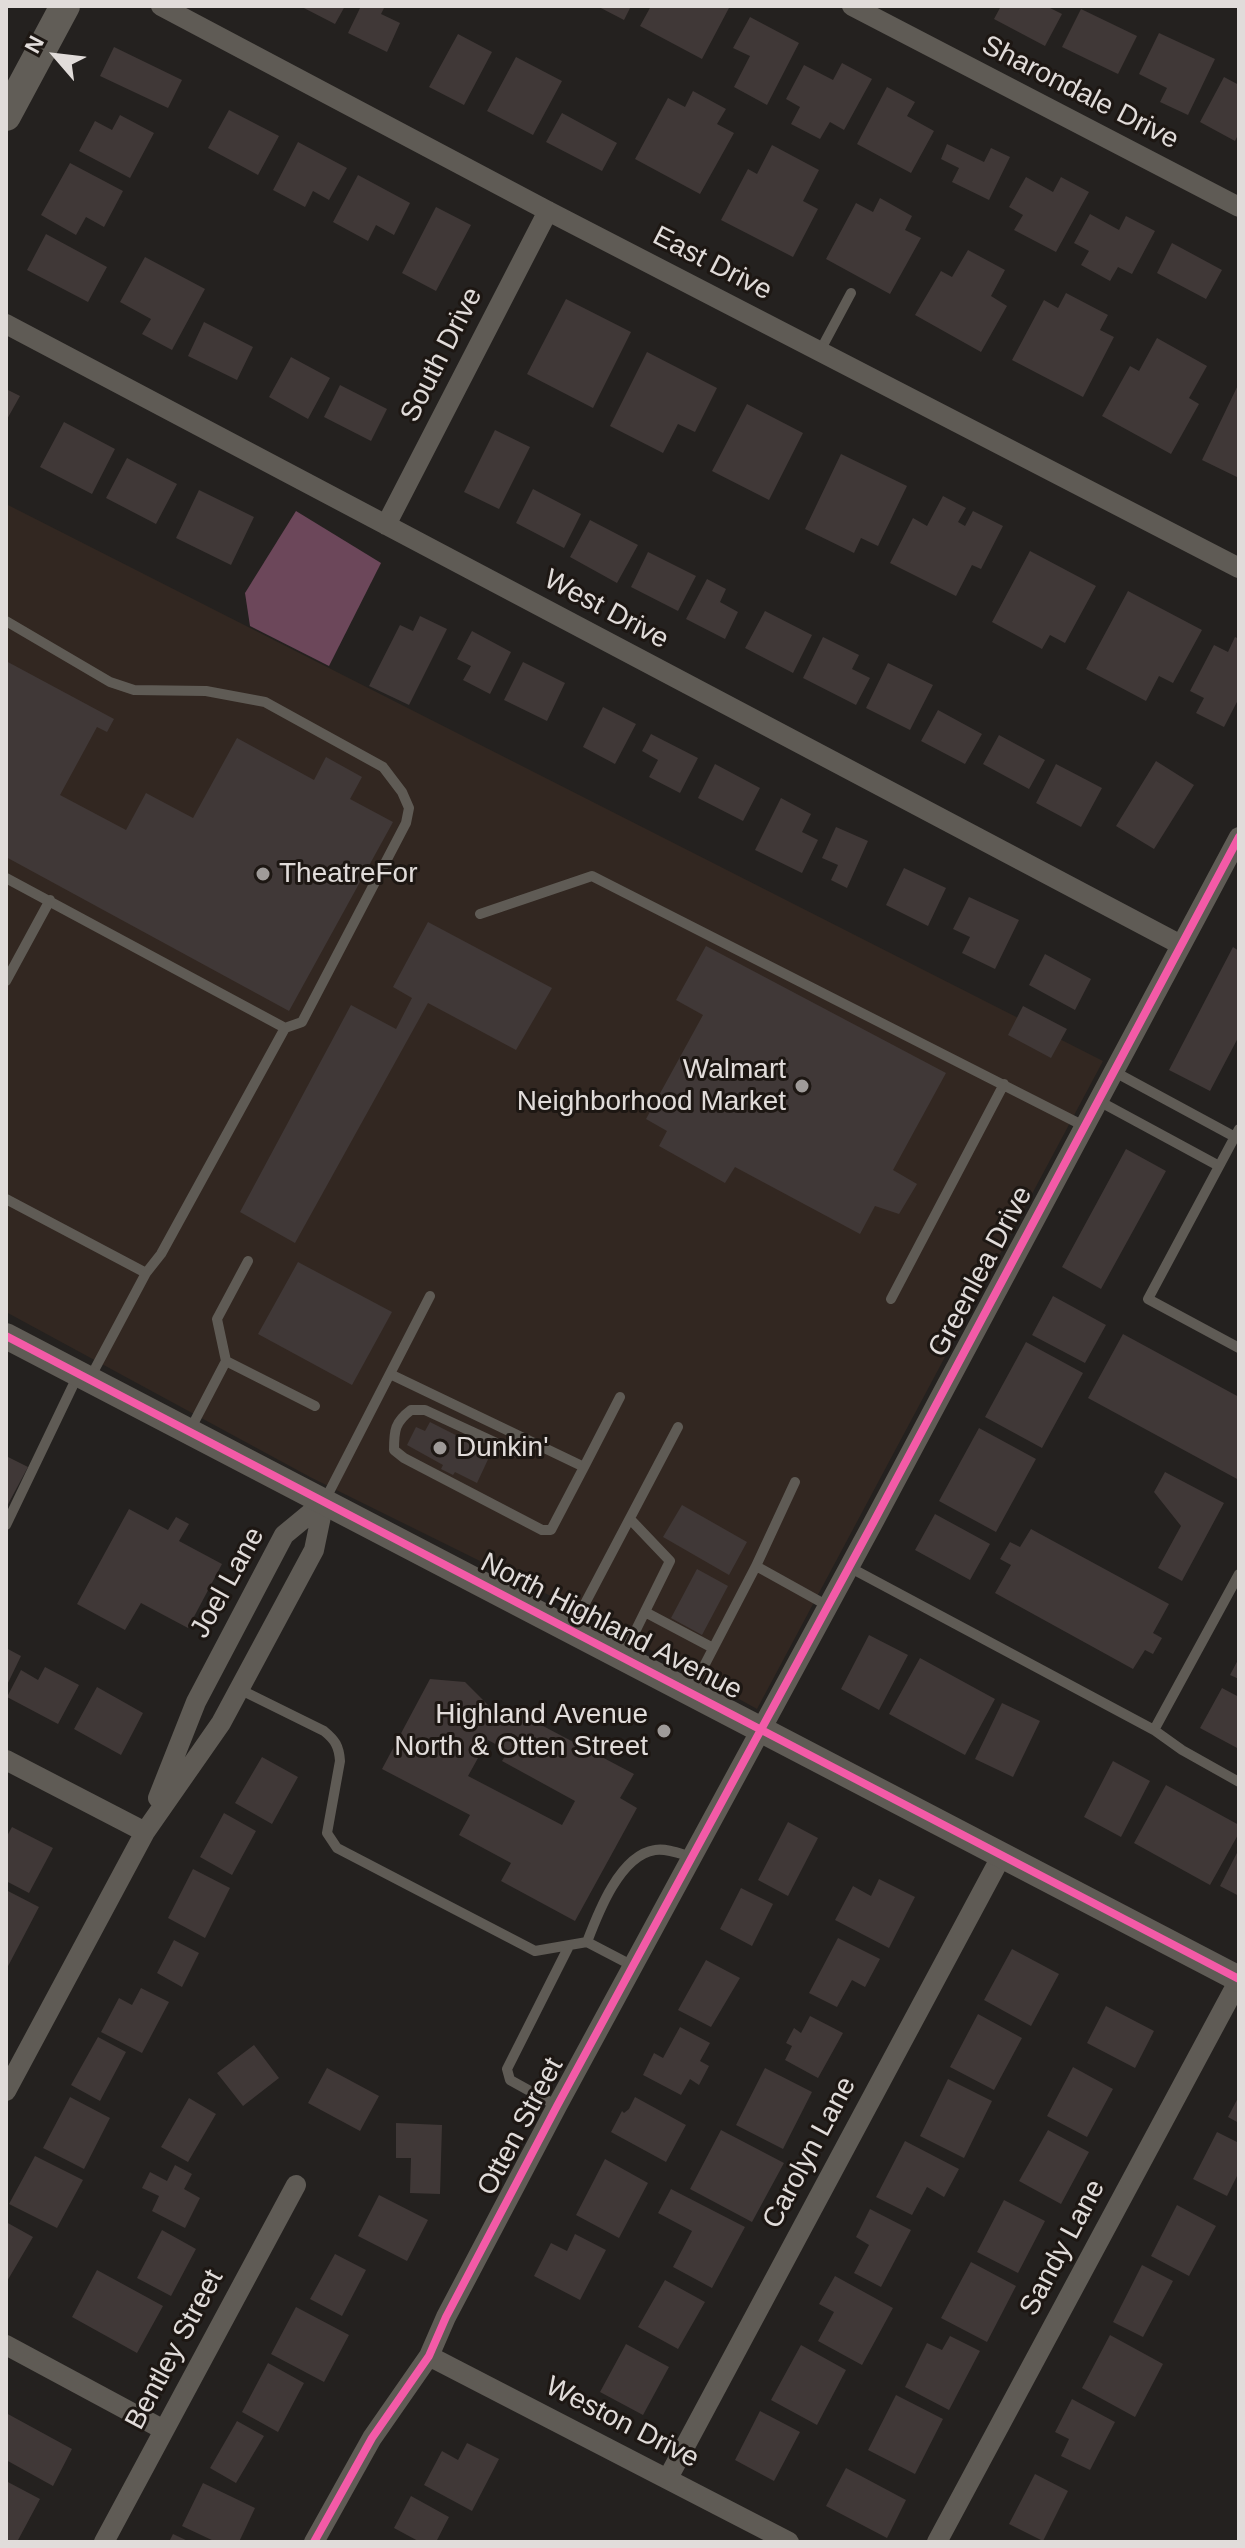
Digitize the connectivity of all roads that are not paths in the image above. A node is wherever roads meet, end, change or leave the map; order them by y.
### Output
1 (65, 6) edge
2 (161, 6) edge
3 (852, 6) edge
4 (6, 116) edge
5 (1239, 207) edge
6 (548, 211) junction
7 (851, 293) dead end
8 (6, 324) edge
9 (820, 351) junction
10 (386, 525) junction
11 (1239, 568) edge
12 (6, 621) edge
13 (1239, 837) edge
14 (6, 878) edge
15 (50, 900) junction
16 (480, 914) dead end
17 (1181, 945) junction
18 (6, 981) edge
19 (285, 1028) junction
20 (1113, 1071) junction
21 (1004, 1084) junction
22 (1097, 1100) junction
23 (1084, 1126) junction
24 (1237, 1133) edge
25 (1219, 1166) junction
26 (6, 1199) edge
27 (248, 1261) dead end
28 (146, 1273) junction
29 (430, 1296) dead end
30 (891, 1299) dead end
31 (6, 1336) edge
32 (1239, 1348) edge
33 (226, 1361) junction
34 (390, 1374) junction
35 (84, 1376) junction
36 (620, 1397) dead end
37 (315, 1406) dead end
38 (678, 1427) dead end
39 (189, 1431) junction
40 (532, 1443) junction
41 (584, 1467) junction
42 (795, 1482) dead end
43 (324, 1502) junction
44 (630, 1519) junction
45 (6, 1525) edge
46 (756, 1566) junction
47 (849, 1567) junction
48 (1239, 1574) edge
49 (828, 1606) junction
50 (645, 1612) junction
51 (571, 1632) junction
52 (713, 1648) junction
53 (622, 1658) junction
54 (239, 1689) junction
55 (690, 1693) junction
56 (762, 1729) junction
57 (1154, 1730) junction
58 (6, 1760) edge
59 (1239, 1782) edge
60 (145, 1832) junction
61 (1002, 1855) junction
62 (692, 1857) junction
63 (587, 1942) junction
64 (569, 1946) junction
65 (633, 1966) junction
66 (1239, 1980) edge
67 (6, 2091) edge
68 (557, 2106) junction
69 (296, 2185) dead end
70 (6, 2345) edge
71 (429, 2356) junction
72 (164, 2430) junction
73 (668, 2478) junction
74 (104, 2542) edge
75 (314, 2542) edge
76 (789, 2542) edge
77 (937, 2542) edge

1 - 4 main road
2 - 6 street, East Drive
3 - 5 street, Sharondale Drive
6 - 9 street, East Drive
6 - 10 street, South Drive
7 - 9 lane
8 - 10 street, West Drive
9 - 11 street, East Drive
10 - 17 street, West Drive
12 - 19 lane
13 - 17 street, Greenlea Drive
14 - 15 lane
15 - 18 lane
15 - 19 lane
16 - 21 lane
17 - 20 street, Greenlea Drive
19 - 28 lane
20 - 22 street, Greenlea Drive
20 - 24 lane
21 - 23 lane
21 - 30 lane
22 - 23 street, Greenlea Drive
22 - 25 lane
23 - 47 street, Greenlea Drive
24 - 25 lane
25 - 32 lane
26 - 28 lane
27 - 33 lane
28 - 35 lane
29 - 34 lane
31 - 35 street, North Highland Avenue
33 - 37 lane
33 - 39 lane
34 - 40 lane
34 - 43 lane
35 - 39 street, North Highland Avenue
35 - 45 lane
36 - 41 lane
38 - 44 lane
39 - 43 street, North Highland Avenue
40 - 41 lane
40 - 41 lane
42 - 46 lane
43 - 51 street, North Highland Avenue
43 - 54 street, Joel Lane
43 - 60 street, Joel Lane
44 - 50 lane
44 - 51 lane
46 - 49 lane
46 - 52 lane
47 - 49 street, Greenlea Drive
47 - 57 lane
48 - 57 lane
49 - 56 street, Greenlea Drive
50 - 52 lane
50 - 53 lane
51 - 53 street, North Highland Avenue
52 - 55 lane
53 - 55 street, North Highland Avenue
54 - 60 street, Joel Lane
54 - 64 lane
55 - 56 street, North Highland Avenue
56 - 61 street, North Highland Avenue
56 - 62 street, Otten Street
57 - 59 lane
58 - 60 street
60 - 67 street, Joel Lane
61 - 66 street, North Highland Avenue
61 - 73 street, Carolyn Lane
62 - 63 lane
62 - 65 street, Otten Street
63 - 64 lane
63 - 65 lane
64 - 68 lane
65 - 68 street, Otten Street
66 - 77 street, Sandy Lane
68 - 71 street, Otten Street
69 - 72 street, Bentley Street
70 - 72 street
71 - 73 street, Weston Drive
71 - 75 street, Otten Street
72 - 74 street, Bentley Street
73 - 76 street, Weston Drive

